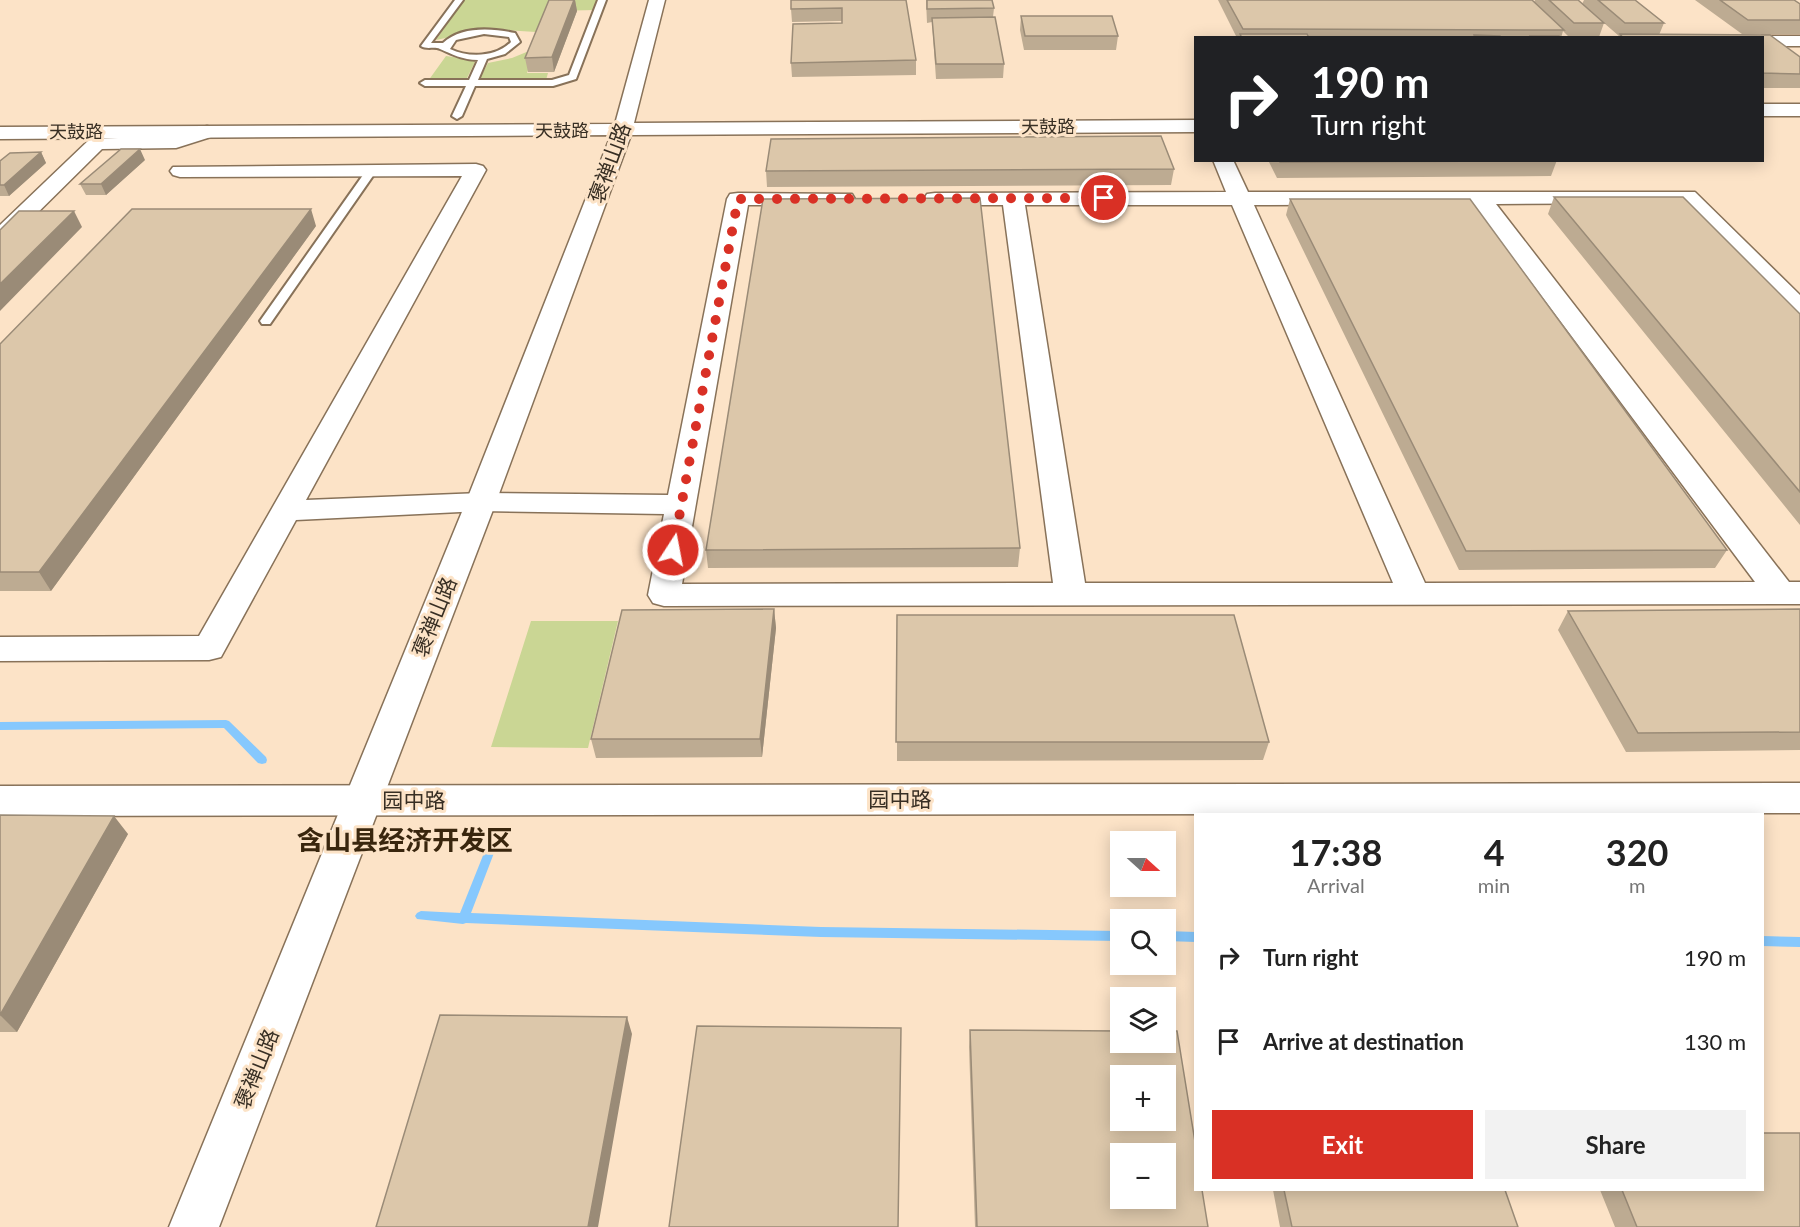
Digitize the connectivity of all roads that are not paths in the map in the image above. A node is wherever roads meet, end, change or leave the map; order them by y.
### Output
1 (459, 0) edge
2 (602, 0) edge
3 (657, 0) edge
4 (1764, 41) edge
5 (1800, 41) edge
6 (445, 46) junction
7 (484, 56) junction
8 (425, 83) dead end
9 (470, 83) junction
10 (1764, 110) edge
11 (1800, 110) edge
12 (1194, 113) edge
13 (457, 116) junction
14 (0, 118) edge
15 (625, 123) junction
16 (1764, 123) edge
17 (1800, 123) edge
18 (1194, 126) edge
19 (207, 132) junction
20 (0, 133) edge
21 (1224, 162) edge
22 (372, 170) junction
23 (180, 171) dead end
24 (1240, 198) junction
25 (1480, 198) junction
26 (870, 199) edge
27 (918, 199) edge
28 (1013, 199) junction
29 (0, 237) edge
30 (1800, 309) edge
31 (266, 321) dead end
32 (481, 502) junction
33 (681, 505) junction
34 (286, 511) junction
35 (1790, 593) edge
36 (1071, 594) junction
37 (1414, 594) junction
38 (0, 649) edge
39 (1800, 798) edge
40 (0, 801) edge
41 (362, 801) junction
42 (194, 1227) edge

1 - 6 lane
2 - 9 lane
3 - 15 street, 褒禅山路
4 - 5 street
6 - 7 lane
6 - 7 lane
7 - 9 lane
8 - 9 lane
9 - 13 lane
10 - 11 street
12 - 15 street, 天鼓路
13 - 14 street, 天鼓路
13 - 15 street, 天鼓路
15 - 18 street, 天鼓路
15 - 19 street, 天鼓路
15 - 32 street, 褒禅山路
16 - 17 street
19 - 20 street, 天鼓路
19 - 29 street
21 - 24 street
22 - 23 street
22 - 31 lane
22 - 34 street
24 - 25 street
24 - 28 street
24 - 37 street
25 - 30 street
25 - 35 street
26 - 33 street
27 - 28 street
28 - 36 street
32 - 33 street
32 - 34 street
32 - 41 street, 褒禅山路
33 - 36 street
34 - 38 street
35 - 37 street
36 - 37 street
39 - 41 street, 园中路
40 - 41 street, 园中路
41 - 42 street, 褒禅山路

